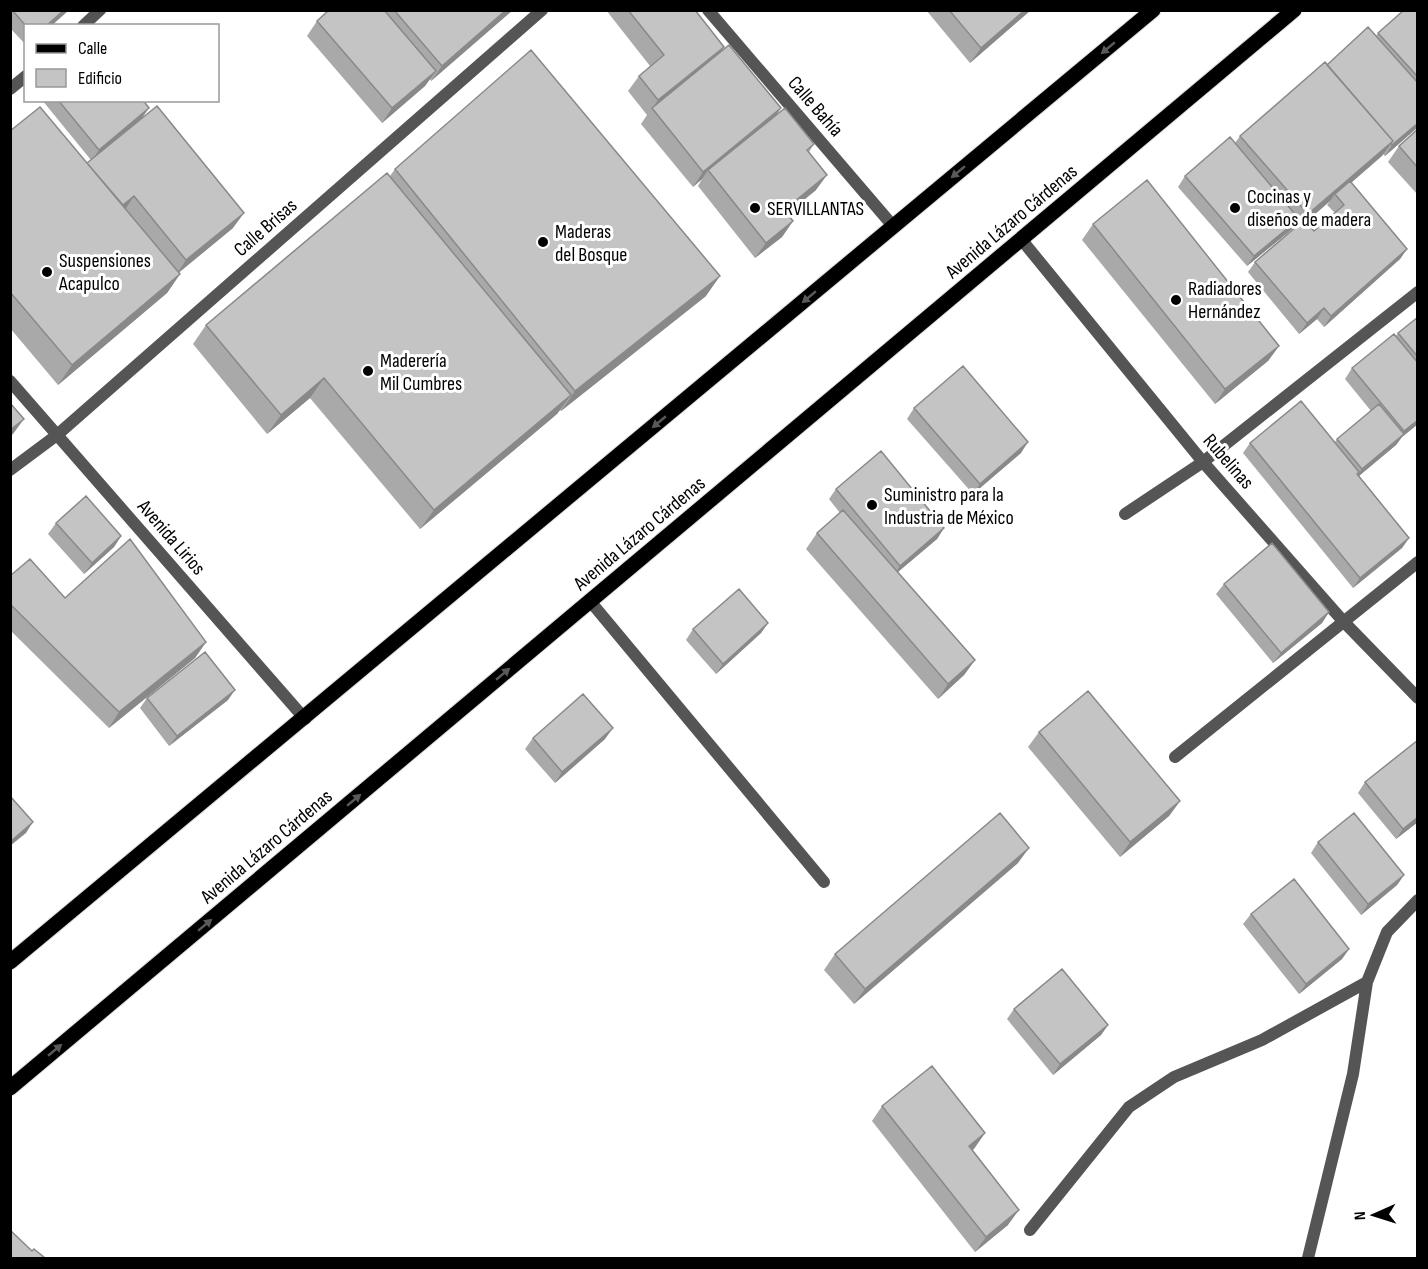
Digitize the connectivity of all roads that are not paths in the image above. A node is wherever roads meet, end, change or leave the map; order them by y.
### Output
1 (100, 10) edge
2 (542, 10) edge
3 (708, 10) edge
4 (1154, 10) edge
5 (1294, 10) edge
6 (85, 24) edge
7 (24, 78) edge
8 (10, 89) edge
9 (893, 226) junction
10 (1022, 239) junction
11 (1418, 292) edge
12 (10, 381) edge
13 (57, 435) junction
14 (1203, 462) junction
15 (10, 470) edge
16 (1125, 514) dead end
17 (1418, 562) edge
18 (590, 601) junction
19 (1343, 621) junction
20 (1418, 698) edge
21 (305, 719) junction
22 (1175, 758) dead end
23 (824, 882) dead end
24 (1418, 900) edge
25 (10, 962) edge
26 (1367, 982) junction
27 (10, 1088) edge
28 (1030, 1230) dead end
29 (1308, 1258) edge

1 - 6 street
2 - 13 street, Calle Brisas
3 - 9 street, Calle Bahía
4 -> 9 main road
5 - 10 main road, Avenida Lázaro Cárdenas
7 - 8 street
9 -> 21 main road
10 - 14 street, Rubelinas
10 - 18 main road, Avenida Lázaro Cárdenas
11 - 14 street
12 - 13 street, Avenida Lirios
13 - 15 street, Calle Brisas
13 - 21 street, Avenida Lirios
14 - 16 street
14 - 19 street, Rubelinas
17 - 19 street
18 - 23 street
27 -> 18 main road, Avenida Lázaro Cárdenas
19 - 20 street, Rubelinas
19 - 22 street
21 - 25 main road
24 - 26 street
26 - 28 street
26 - 29 street

